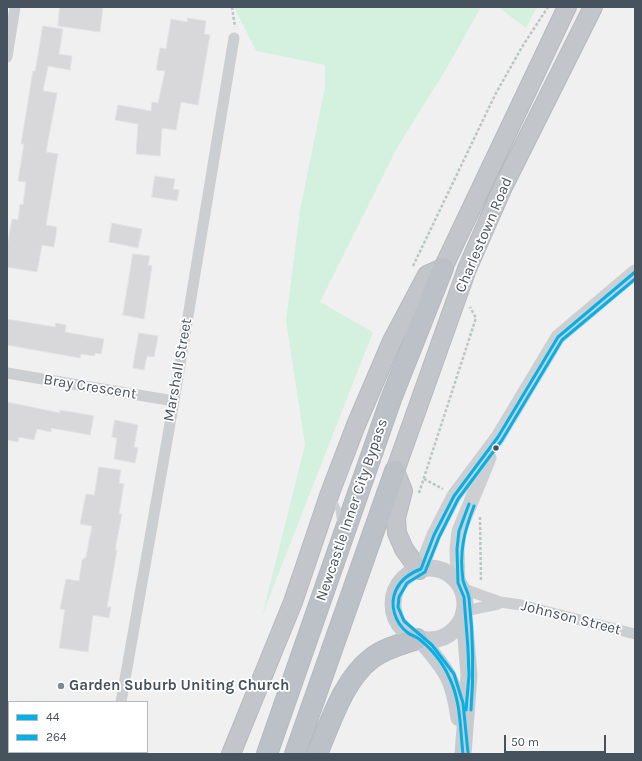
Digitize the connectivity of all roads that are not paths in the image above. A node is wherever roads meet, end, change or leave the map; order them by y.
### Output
1 (15, 7) edge
2 (567, 7) edge
3 (593, 7) edge
4 (234, 38) road end
5 (7, 57) edge
6 (443, 268) junction
7 (635, 272) edge
8 (7, 373) edge
9 (174, 401) junction
10 (498, 437) junction
11 (395, 471) junction
12 (330, 493) junction
13 (342, 541) junction
14 (420, 570) junction
15 (459, 586) junction
16 (507, 603) junction
17 (464, 612) junction
18 (635, 634) edge
19 (419, 639) junction
20 (120, 701) edge
21 (231, 754) edge
22 (267, 754) edge
23 (295, 754) edge
24 (317, 754) edge
25 (463, 754) edge

1 - 5 street
2 - 6 highway, Charlestown Road
3 - 11 highway, Charlestown Road
4 - 9 street, Marshall Street
6 - 12 highway
6 - 13 highway, Newcastle Inner City Bypass
7 - 10 main road
8 - 9 street, Bray Crescent
9 - 20 street, Marshall Street
10 - 14 main road
10 - 15 main road
11 - 14 highway
11 - 23 highway, Newcastle Inner City Bypass
12 - 13 lane
12 - 21 highway
13 - 22 highway, Newcastle Inner City Bypass
14 - 15 main road
14 - 19 main road
15 - 16 street, Johnson Street
15 - 17 main road
16 - 17 street, Johnson Street
16 - 18 street, Johnson Street
17 - 19 main road
17 - 25 main road
19 - 24 highway
19 - 25 main road

